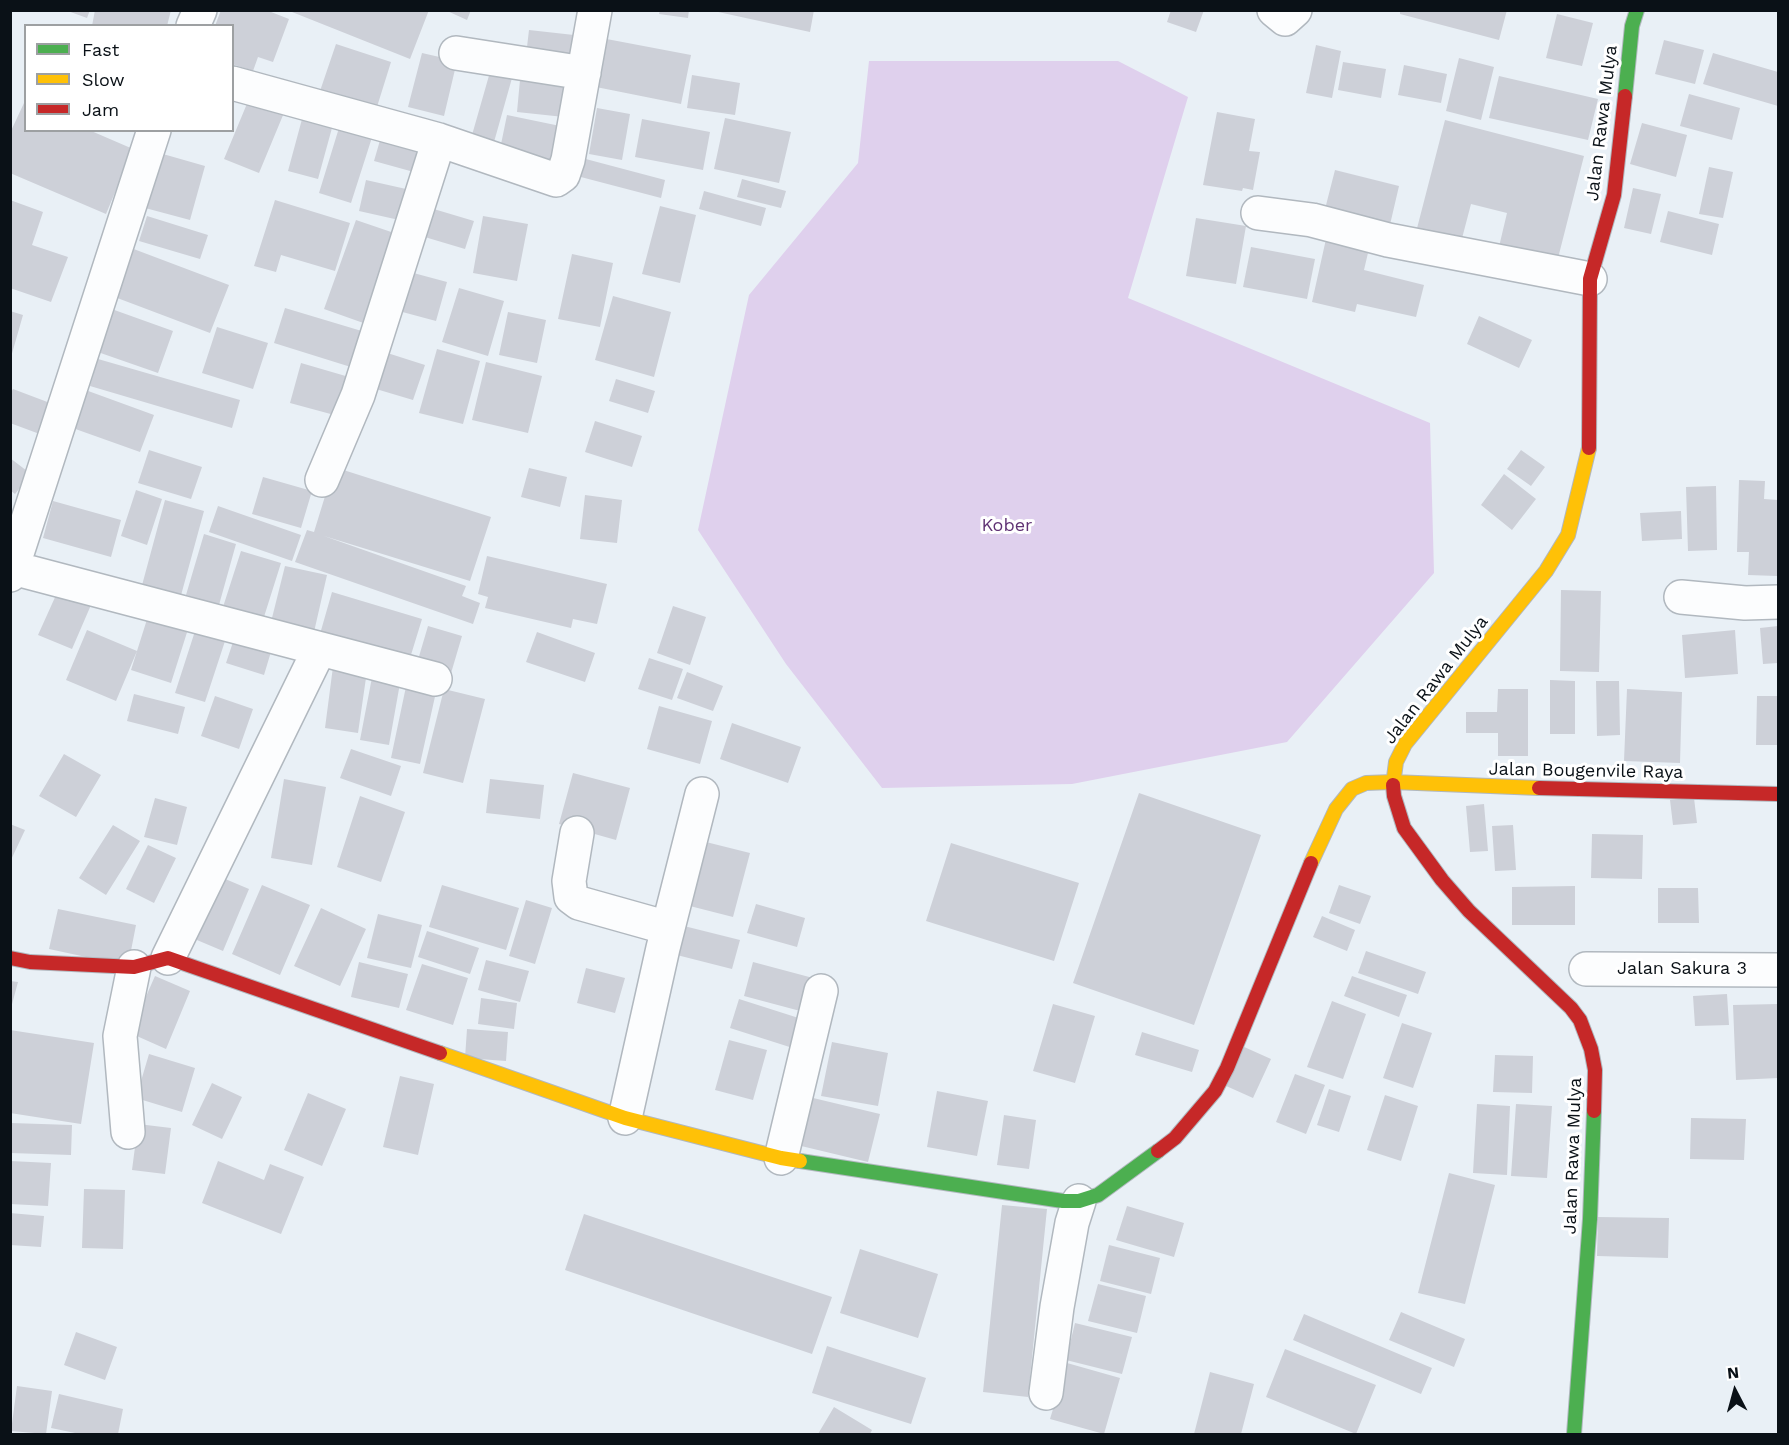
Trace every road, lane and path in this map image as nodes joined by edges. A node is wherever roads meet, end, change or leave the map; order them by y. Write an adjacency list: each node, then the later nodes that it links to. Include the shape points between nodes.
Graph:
1 (595, 10): 6 (street)
2 (1274, 10): 3 (street, via 1285,19)
3 (1295, 10)
4 (1637, 10): 11 (street, Jalan Rawa Mulya, via 1614,195)
5 (456, 53): 6 (street)
6 (584, 73): 9 (street, via 568,160 556,180)
7 (234, 84): 9 (street)
8 (153, 132): 13 (street)
9 (439, 140): 12 (street, via 358,395)
10 (1258, 213): 11 (street, via 1312,220 1388,240)
11 (1590, 279): 18 (street, Jalan Rawa Mulya, via 1589,446 1568,535 1546,571 1405,744 1396,762)
12 (322, 480)
13 (12, 571): 16 (street)
14 (1681, 597): 15 (street)
15 (1779, 602)
16 (319, 650): 17 (street); 24 (street)
17 (435, 679)
18 (1393, 782): 20 (street, Jalan Bougenvile Raya); 32 (street, Jalan Bougenvile Raya, via 1366,783 1352,789 1336,809 1215,1091 1175,1138 1098,1195); 34 (street, Jalan Rawa Mulya, via 1404,828 1442,880 1570,1008 1580,1020 1591,1049 1595,1070 1590,1219)
19 (702, 794): 22 (street)
20 (1779, 794)
21 (577, 833): 22 (street, via 569,881 572,897 579,903)
22 (668, 928): 29 (street)
23 (10, 958): 25 (street)
24 (168, 958): 25 (street); 29 (street)
25 (134, 967): 30 (street, via 120,1036)
26 (1586, 969): 27 (street, Jalan Sakura 3)
27 (1779, 970)
28 (821, 991): 31 (street)
29 (625, 1118): 31 (street)
30 (128, 1132)
31 (781, 1158): 32 (street)
32 (1079, 1201): 33 (street, via 1057,1307)
33 (1046, 1393)
34 (1574, 1434)

